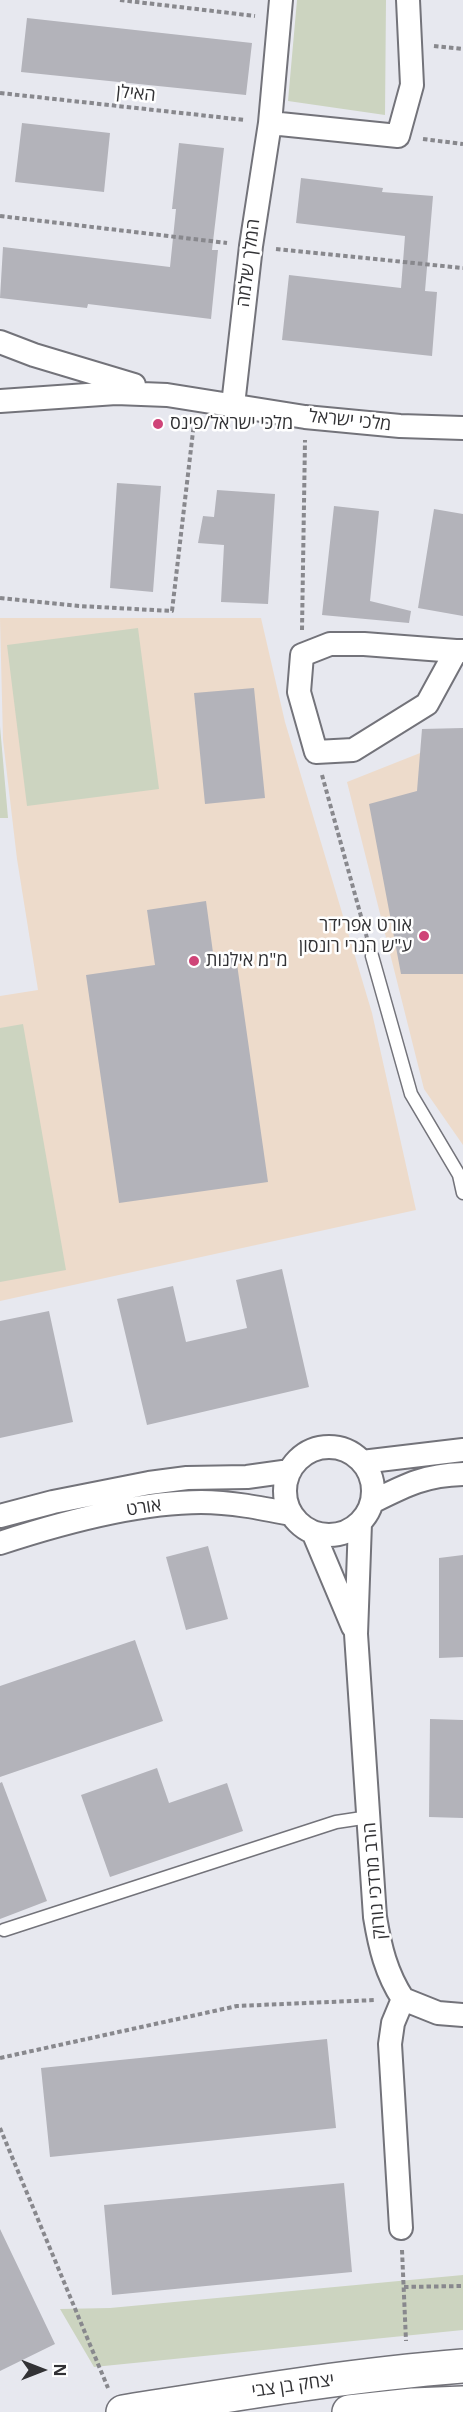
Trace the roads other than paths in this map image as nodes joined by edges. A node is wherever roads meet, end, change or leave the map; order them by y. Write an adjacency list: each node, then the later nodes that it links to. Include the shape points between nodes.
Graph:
1 (408, 0): 3 (street, via 412,85 398,136)
2 (280, 10): 3 (street, המלך שלמה)
3 (270, 123): 7 (street, המלך שלמה, via 250,246)
4 (0, 342): 5 (street, מלכי ישראל, via 83,371)
5 (167, 394): 6 (street, מלכי ישראל, via 97,393); 7 (street, מלכי ישראל)
6 (0, 401)
7 (233, 405): 8 (street, מלכי ישראל, via 305,417)
8 (463, 428)
9 (460, 651): 9 (street, via 427,704 353,750 316,752 299,692 302,655 330,644)
10 (372, 956): 11 (lane, via 411,1094 459,1175)
11 (463, 1193)
12 (463, 1450): 13 (street)
13 (362, 1462): 14 (street, via 351,1453 324,1447 310,1451); 16 (street, via 372,1479)
14 (290, 1471): 17 (street, via 286,1500); 18 (street, אורט, via 149,1483)
15 (463, 1474): 16 (street, via 421,1479)
16 (372, 1502): 19 (street)
17 (291, 1514): 20 (street); 21 (street, אורט, via 246,1505 200,1502 152,1506 66,1522)
18 (0, 1516)
19 (360, 1523): 20 (street, via 338,1535); 22 (street, הרב מרדכי נורוק)
20 (313, 1532): 22 (street, הרב מרדכי נורוק)
21 (0, 1543)
22 (356, 1634): 23 (street, הרב מרדכי נורוק)
23 (369, 1817): 24 (lane, via 336,1822); 25 (street, הרב מרדכי נורוק, via 379,1939 391,1981)
24 (4, 1930)
25 (403, 1999): 26 (street, via 438,2013); 27 (street, via 390,2044)
26 (463, 2015)
27 (401, 2228)
28 (463, 2366): 30 (street, יצחק בן צבי)
29 (463, 2403): 31 (street, יצחק בן צבי)
30 (118, 2404)
31 (348, 2412)

